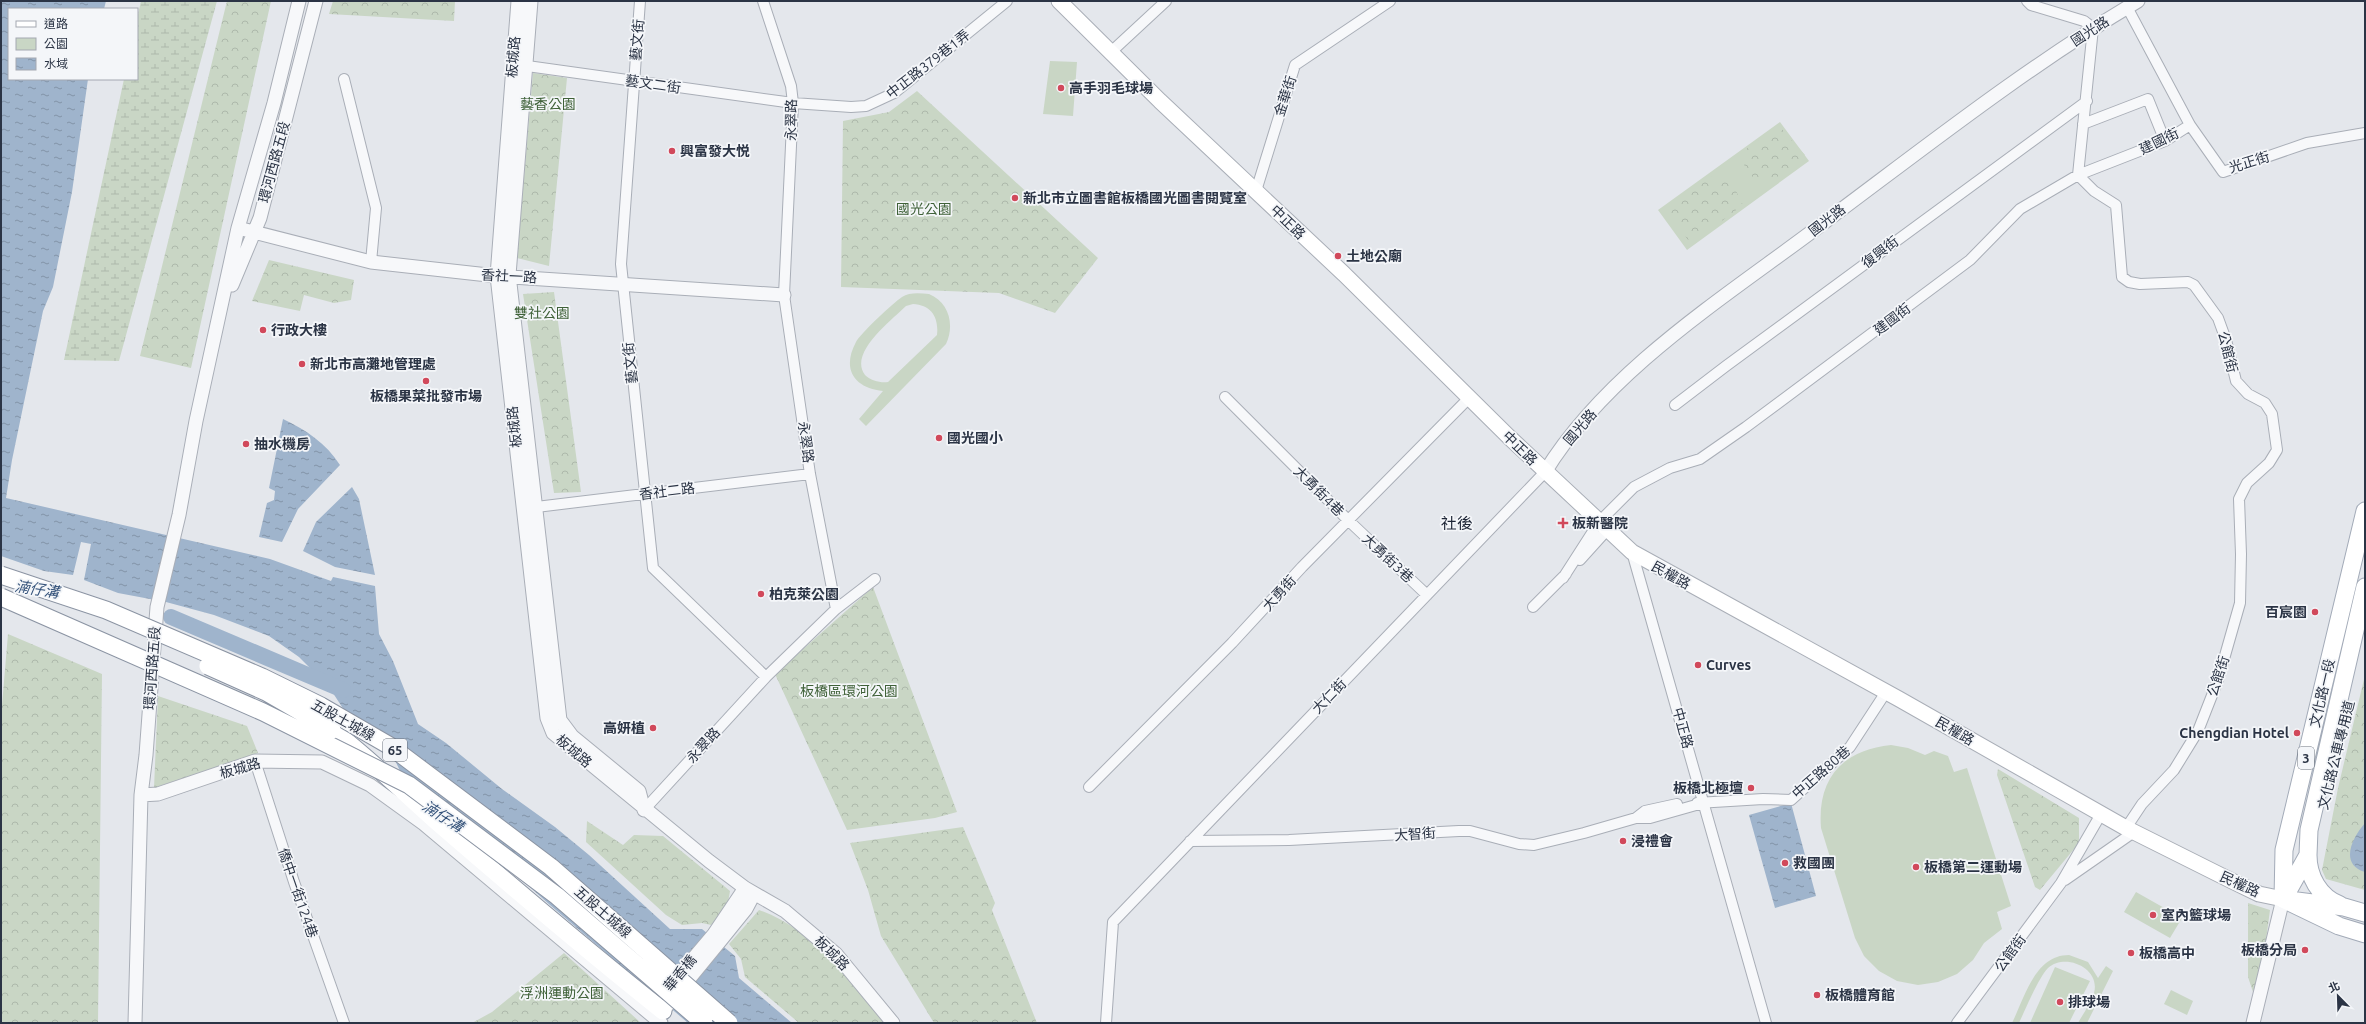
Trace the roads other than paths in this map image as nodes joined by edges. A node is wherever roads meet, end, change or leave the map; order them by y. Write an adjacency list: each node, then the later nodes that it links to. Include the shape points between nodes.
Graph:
1 (299, 1): 26 (street, 環河西路五段, via 274,103)
2 (316, 1): 27 (street, 環河西路五段, via 260,218)
3 (518, 1): 15 (street, 板城路)
4 (531, 1): 15 (street, 板城路)
5 (640, 1): 17 (street, 藝文街)
6 (763, 1): 19 (street, 永翠路, via 791,86)
7 (1007, 1): 19 (street, 中正路379巷1弄, via 894,93 880,101 866,106 851,107)
8 (1059, 1): 14 (main road, 中正路)
9 (1166, 1): 14 (street)
10 (1390, 1): 25 (street, 金華街, via 1295,65)
11 (2027, 1): 13 (street, via 2031,5 2084,21)
12 (2132, 4): 13 (street, 國光路); 21 (street, 光正街)
13 (2093, 28): 18 (street); 36 (street, 國光路, via 1950,127 1721,299 1626,374 1570,438)
14 (1111, 52): 25 (main road, 中正路)
15 (519, 65): 17 (street, 藝文二街); 29 (street, 板城路)
16 (344, 79): 28 (street, via 376,208)
17 (633, 82): 19 (street, 藝文二街); 30 (street, 藝文街, via 620,264)
18 (2087, 101): 20 (street); 35 (street, 復興街)
19 (793, 103): 31 (street, 永翠路)
20 (2083, 124): 23 (street, via 2148,99); 24 (street)
21 (2190, 124): 22 (street, 光正街, via 2223,172 2307,143); 23 (street, 建國街)
22 (2365, 133)
23 (2166, 141): 24 (street, 建國街)
24 (2078, 175): 42 (street, 建國街, via 2020,208 1970,260 1746,427 1700,459 1670,468 1634,487); 65 (street, 公館街, via 2094,191 2116,205 2122,277 2134,283 2188,282 2194,285 2218,318 2236,381 2248,394 2265,403 2272,414 2277,450 2269,463 2247,483 2239,500 2240,602 2218,680 2198,731 2183,757 2142,804)
25 (1256, 191): 34 (main road, 中正路)
26 (238, 228): 27 (street, 香社一路); 32 (street, 環河西路五段)
27 (253, 233): 28 (street, 香社一路); 32 (street, 環河西路五段)
28 (371, 262): 29 (street, 香社一路)
29 (503, 276): 30 (street, 香社一路); 39 (street, 板城路)
30 (621, 283): 31 (street, 香社一路); 38 (street, 藝文街)
31 (784, 295): 37 (street, 永翠路)
32 (219, 319): 60 (street, 環河西路五段, via 157,607)
33 (1225, 397): 41 (street, 大勇街4巷)
34 (1469, 398): 36 (main road, 中正路); 41 (street, 大勇街)
35 (1675, 405)
36 (1546, 472): 42 (main road, 中正路); 48 (street, 大仁街)
37 (810, 474): 38 (street, 香社二路); 52 (street, 永翠路)
38 (644, 494): 39 (street, 香社二路); 55 (street, 藝文街, via 653,568)
39 (529, 508): 62 (street, 板城路, via 547,718 553,733)
40 (2365, 511): 53 (main road, 文化路一段 / 3)
41 (1349, 521): 48 (street, 大勇街3巷); 59 (street, 大勇街)
42 (1604, 525): 43 (main road, 中正路); 51 (street, 建國街, via 1563,578)
43 (1632, 552): 56 (main road, 民權路); 61 (street, 中正路)
44 (1, 575): 47 (main road, 五股土城線 / 65, bridge)
45 (875, 579): 52 (street)
46 (2365, 587): 54 (main road, 文化路一段 / 3)
47 (36, 588): 57 (main road, bridge, via 266,692); 78 (main road, 五股土城線 / 65, bridge, via 106,610 262,677 321,706 390,746 551,867)
48 (1427, 595): 66 (street, 大仁街)
49 (1, 597): 50 (main road, 五股土城線 / 65, bridge)
50 (26, 607): 57 (main road, bridge, via 116,635); 77 (main road, 五股土城線 / 65, bridge, via 263,712 409,785 557,896)
51 (1532, 607)
52 (836, 609): 55 (street, 永翠路)
53 (2340, 615): 54 (street); 70 (main road, 文化路一段 / 3, via 2284,850)
54 (2362, 623): 67 (main road, 文化路一段 / 3, via 2309,830)
55 (766, 677): 62 (street, 永翠路)
56 (1886, 692): 61 (street, 中正路80巷, via 1850,747 1791,800); 63 (main road, 民權路)
57 (326, 732): 64 (main road); 74 (main road, via 360,751 455,838)
58 (255, 761): 60 (street, 板城路, via 158,794); 64 (street, 板城路, via 322,762 370,785); 76 (street, 僑中一街124巷)
59 (1088, 787)
60 (141, 795): 75 (street, 環河西路五段)
61 (1703, 803): 66 (street, 大智街, via 1534,845 1519,844 1470,831 1289,840); 81 (street, 中正路)
62 (644, 810): 69 (street, 板城路)
63 (2101, 814): 65 (main road, 民權路); 68 (street)
64 (424, 824): 74 (street, 板城路)
65 (2130, 830): 68 (street); 70 (main road, 民權路, via 2259,894)
66 (1190, 840): 80 (street, 大仁街, via 1113,922)
67 (2308, 852): 70 (main road, 文化路一段 / 3); 71 (main road, via 2310,874 2317,888 2329,900)
68 (2061, 883): 82 (street, 公館街)
69 (750, 891): 74 (street, 華香橋, bridge); 79 (street, 板城路, via 785,911 836,954)
70 (2283, 900): 71 (main road, 民權路); 73 (main road, 民權路, via 2339,926); 83 (street, 文化路一段)
71 (2344, 907): 72 (main road, 民權路)
72 (2365, 913)
73 (2365, 934)
74 (657, 1012)
75 (135, 1023)
76 (344, 1023)
77 (704, 1023)
78 (729, 1023)
79 (893, 1023)
80 (1106, 1023)
81 (1766, 1023)
82 (1957, 1023)
83 (2253, 1023)

